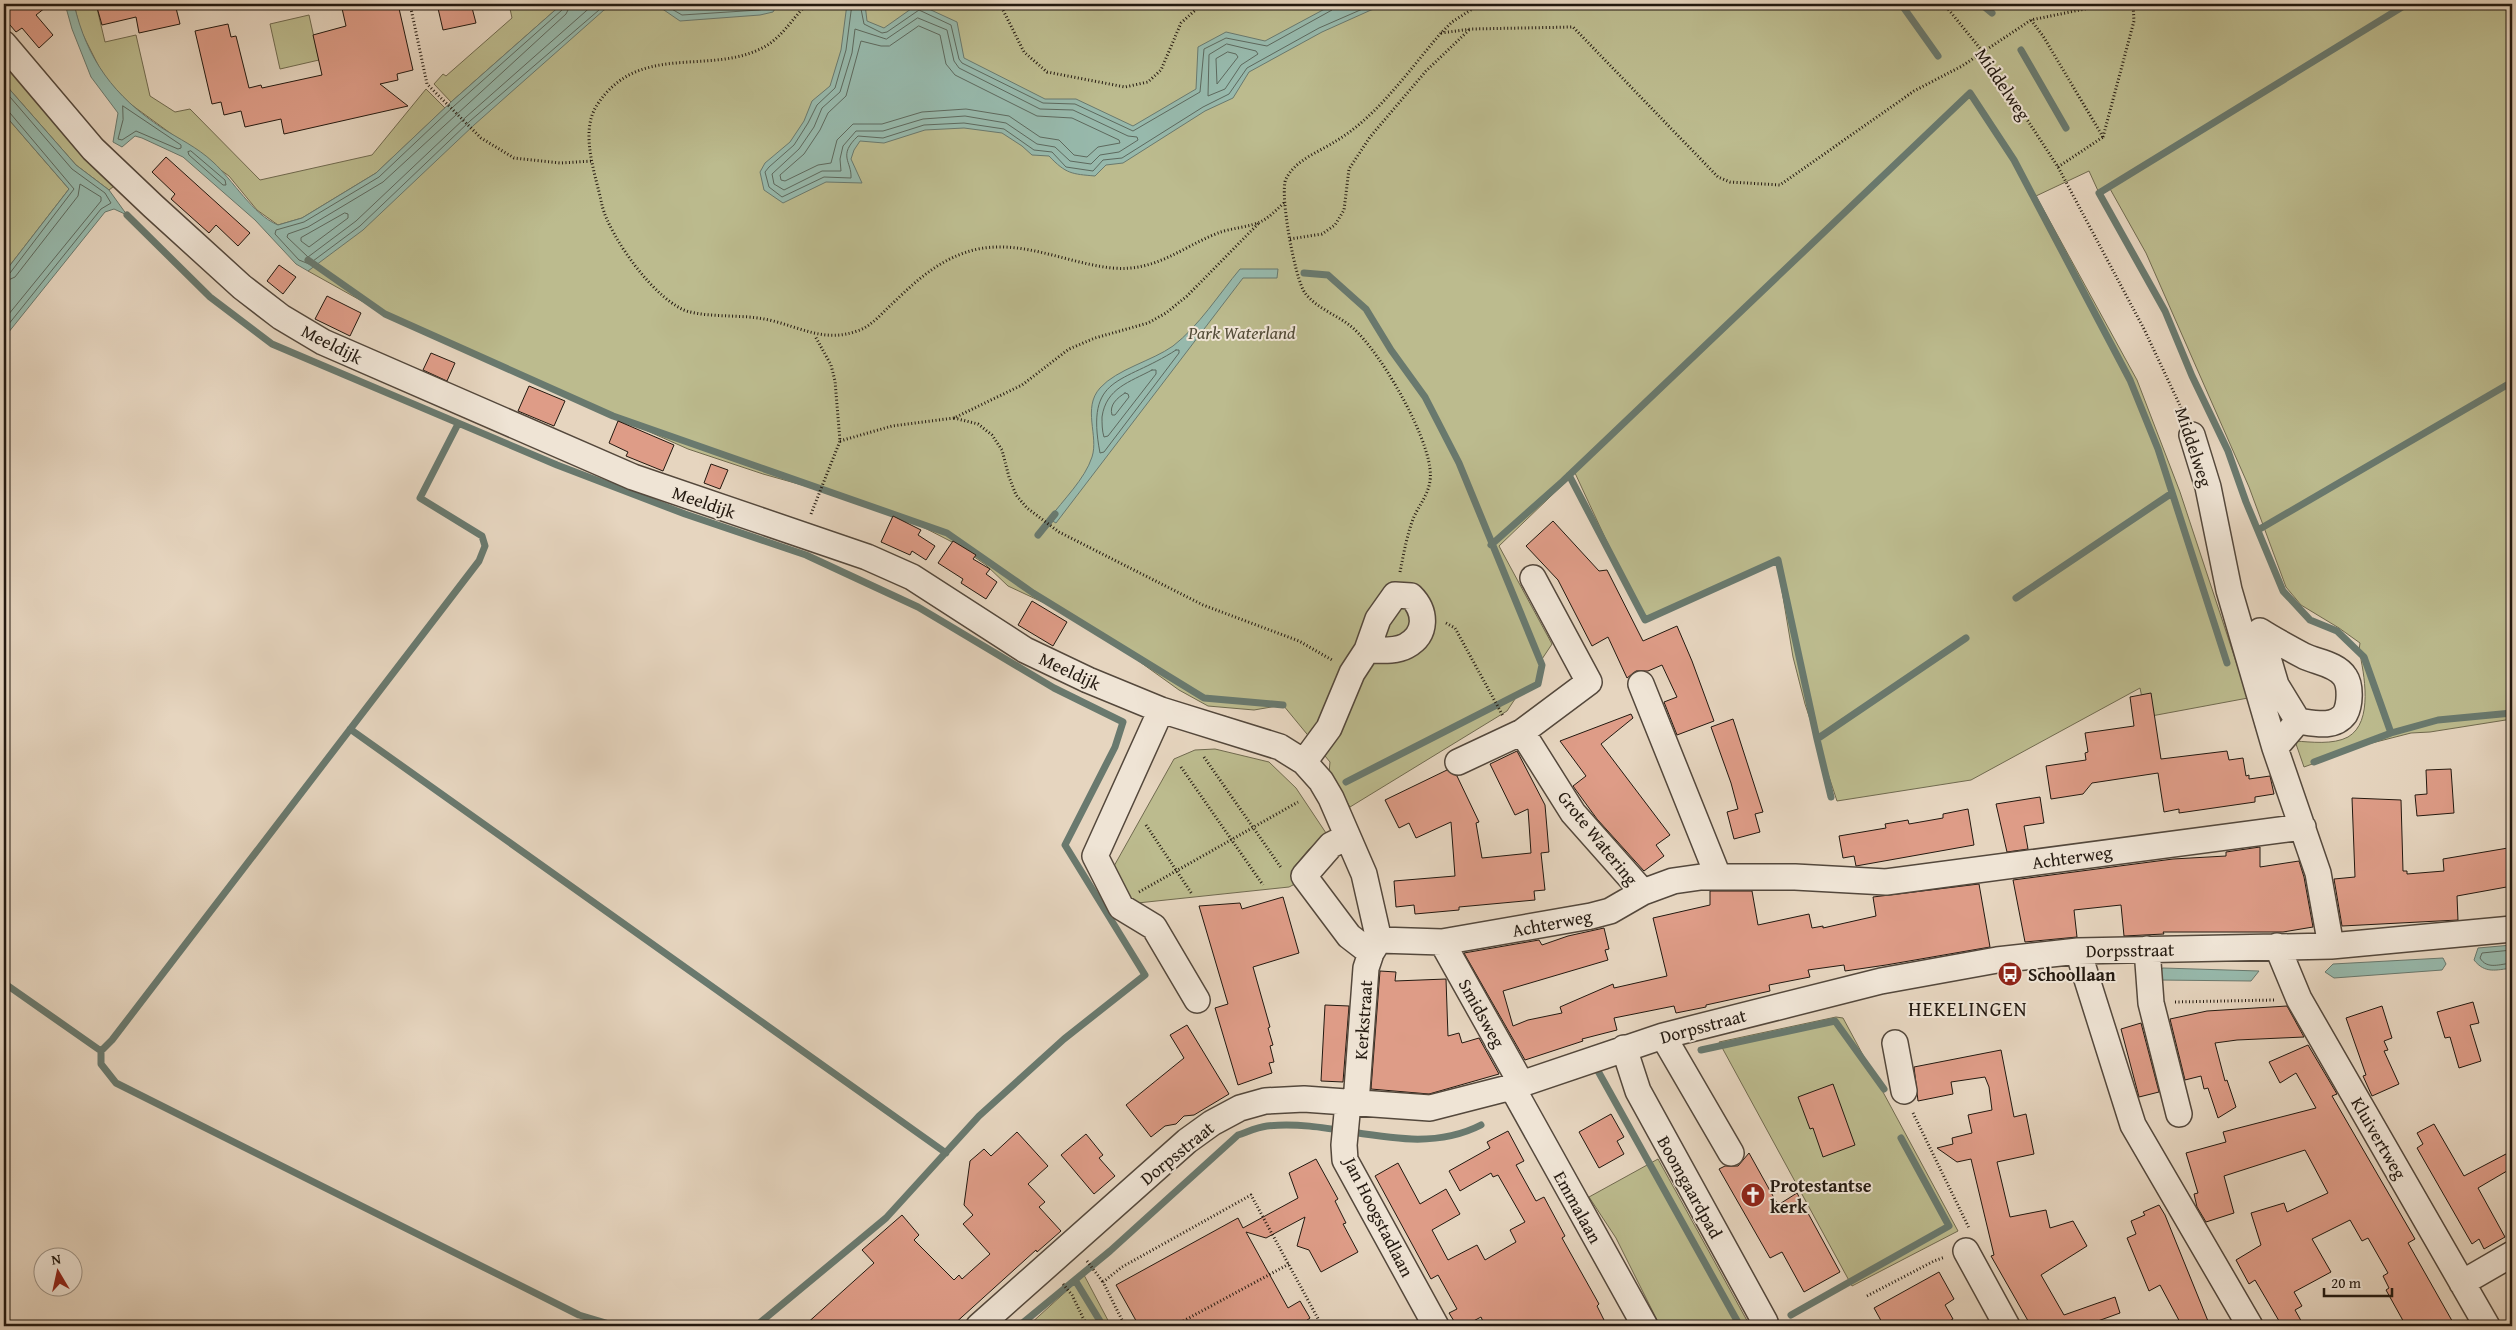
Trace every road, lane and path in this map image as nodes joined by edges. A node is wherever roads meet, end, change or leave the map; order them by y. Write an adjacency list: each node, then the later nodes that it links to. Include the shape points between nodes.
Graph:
1 (410, 4): 15 (path, via 427,84 481,138 514,158 560,163)
2 (808, 4): 15 (path, via 776,39 761,49 734,58 678,61 648,67 613,87 592,115 590,141)
3 (1000, 4): 4 (path, via 1024,52 1047,72 1125,87 1148,82 1161,70 1181,23)
4 (1202, 4)
5 (1480, 4): 11 (path)
6 (1944, 4): 13 (path, Middelweg)
7 (2109, 4): 9 (path)
8 (2133, 4): 14 (path, via 2134,21)
9 (2031, 20): 13 (path); 14 (path)
10 (1471, 28): 11 (path); 13 (path, via 1573,27 1718,178 1780,186 1914,91); 19 (path, via 1426,71 1370,137 1349,169 1344,210 1335,225 1322,234)
11 (1441, 33): 17 (path, via 1366,118 1291,170 1284,181)
12 (4, 44): 31 (street, Meeldijk, via 93,149 153,206 242,286 323,342 633,477 867,557 912,577 1025,650)
13 (1983, 52): 16 (path, Middelweg)
14 (2103, 138): 16 (path)
15 (593, 162): 20 (path, via 604,215 636,266 670,302 688,311 765,319)
16 (2058, 167): 22 (path, Middelweg, via 2166,373)
17 (1284, 203): 18 (path); 19 (path)
18 (1260, 222): 20 (path, via 1217,234 1163,262 1146,266 1115,268 1005,246 976,250 949,258 924,273 876,320 859,331 835,336); 21 (path, via 1166,313 1148,323 1069,348 1022,385)
19 (1290, 240): 26 (path, via 1297,278 1305,292 1367,341 1378,355 1422,438 1430,469 1429,482 1425,500 1411,522)
20 (814, 335): 23 (path, via 831,365 835,381)
21 (954, 418): 23 (path, via 892,426); 29 (path, via 978,424 992,435 1002,450 1016,495 1041,520 1059,532 1203,604 1299,641)
22 (2192, 435): 34 (street, Middelweg, via 2208,487 2229,590)
23 (840, 440): 24 (path)
24 (817, 500)
25 (1533, 578): 33 (street, via 1588,682)
26 (1394, 595): 27 (street, via 1410,596 1421,606); 28 (street, via 1378,619)
27 (1423, 624): 28 (street, via 1417,637 1406,646); 33 (path, via 1449,623 1455,628)
28 (1367, 650): 29 (street)
29 (1352, 673): 36 (street, via 1329,728)
30 (1641, 684): 47 (street)
31 (1160, 710): 36 (street, Meeldijk, via 1272,744); 60 (street, via 1095,856 1121,907 1154,927)
32 (2298, 721): 34 (street)
33 (1512, 725): 37 (street); 50 (street, Grote Watering, via 1573,813)
34 (2275, 748): 41 (street, Middelweg)
35 (1204, 757): 42 (path)
36 (1304, 762): 43 (street, Meeldijk, via 1321,781)
37 (1458, 762)
38 (1181, 767): 44 (path)
39 (1298, 802): 42 (path)
40 (1146, 825): 45 (path)
41 (2303, 827): 47 (street, Achterweg, via 1886,882); 56 (street, via 2318,873)
42 (1253, 828): 44 (path); 46 (path, via 1291,882)
43 (1347, 837): 46 (street, via 1330,845); 54 (street, Meeldijk, via 1364,874)
44 (1232, 840): 45 (path); 48 (path)
45 (1177, 871): 49 (path); 51 (path)
46 (1304, 876): 54 (street, via 1349,936)
47 (1718, 876): 50 (street, Achterweg, via 1673,881)
48 (1263, 885)
49 (1138, 892)
50 (1642, 892): 53 (street, Achterweg, via 1610,910 1591,916)
51 (1192, 894)
52 (2512, 929): 56 (street, Dorpsstraat)
53 (1442, 942): 54 (street, Achterweg); 65 (street, Smidsweg)
54 (1375, 946): 68 (street, Kerkstraat, via 1366,968)
55 (2277, 946): 56 (street, Dorpsstraat); 57 (street, Dorpsstraat); 59 (street, Kluivertweg)
56 (2331, 946)
57 (2147, 950): 58 (street, Dorpsstraat); 61 (street)
58 (2078, 951): 62 (street, Dorpsstraat, via 1997,960 1881,981); 87 (street, via 2133,1124)
59 (2299, 999): 61 (path); 76 (street, Kluivertweg)
60 (1196, 1000)
61 (2151, 1003): 67 (street)
62 (1663, 1036): 64 (street, Dorpsstraat); 69 (street)
63 (1895, 1043): 66 (street)
64 (1624, 1048): 65 (street, Dorpsstraat); 78 (street, Boomgaardpad, via 1638,1091)
65 (1516, 1085): 68 (street, Dorpsstraat, via 1430,1108); 85 (street, Emmalaan)
66 (1904, 1090): 70 (path, via 1923,1137 1972,1235)
67 (2178, 1114)
68 (1348, 1119): 79 (street, Dorpsstraat, via 1304,1099 1264,1101 1240,1108 1212,1123); 84 (street, Jan Hoogstadlaan, via 1345,1160)
69 (1731, 1153)
70 (1966, 1251): 77 (path, via 1934,1261); 86 (street)
71 (2512, 1254): 76 (street)
72 (1084, 1257): 75 (path)
73 (1289, 1264): 75 (path, via 1251,1195 1122,1267); 82 (path); 83 (path)
74 (1061, 1281): 80 (path, via 1072,1295)
75 (1103, 1282): 81 (path)
76 (2462, 1283): 88 (street, Kluivertweg)
77 (1867, 1296)
78 (1765, 1322)
79 (979, 1326)
80 (1087, 1326)
81 (1125, 1326)
82 (1174, 1326)
83 (1322, 1326)
84 (1436, 1326)
85 (1645, 1326)
86 (2007, 1326)
87 (2250, 1326)
88 (2487, 1326)

